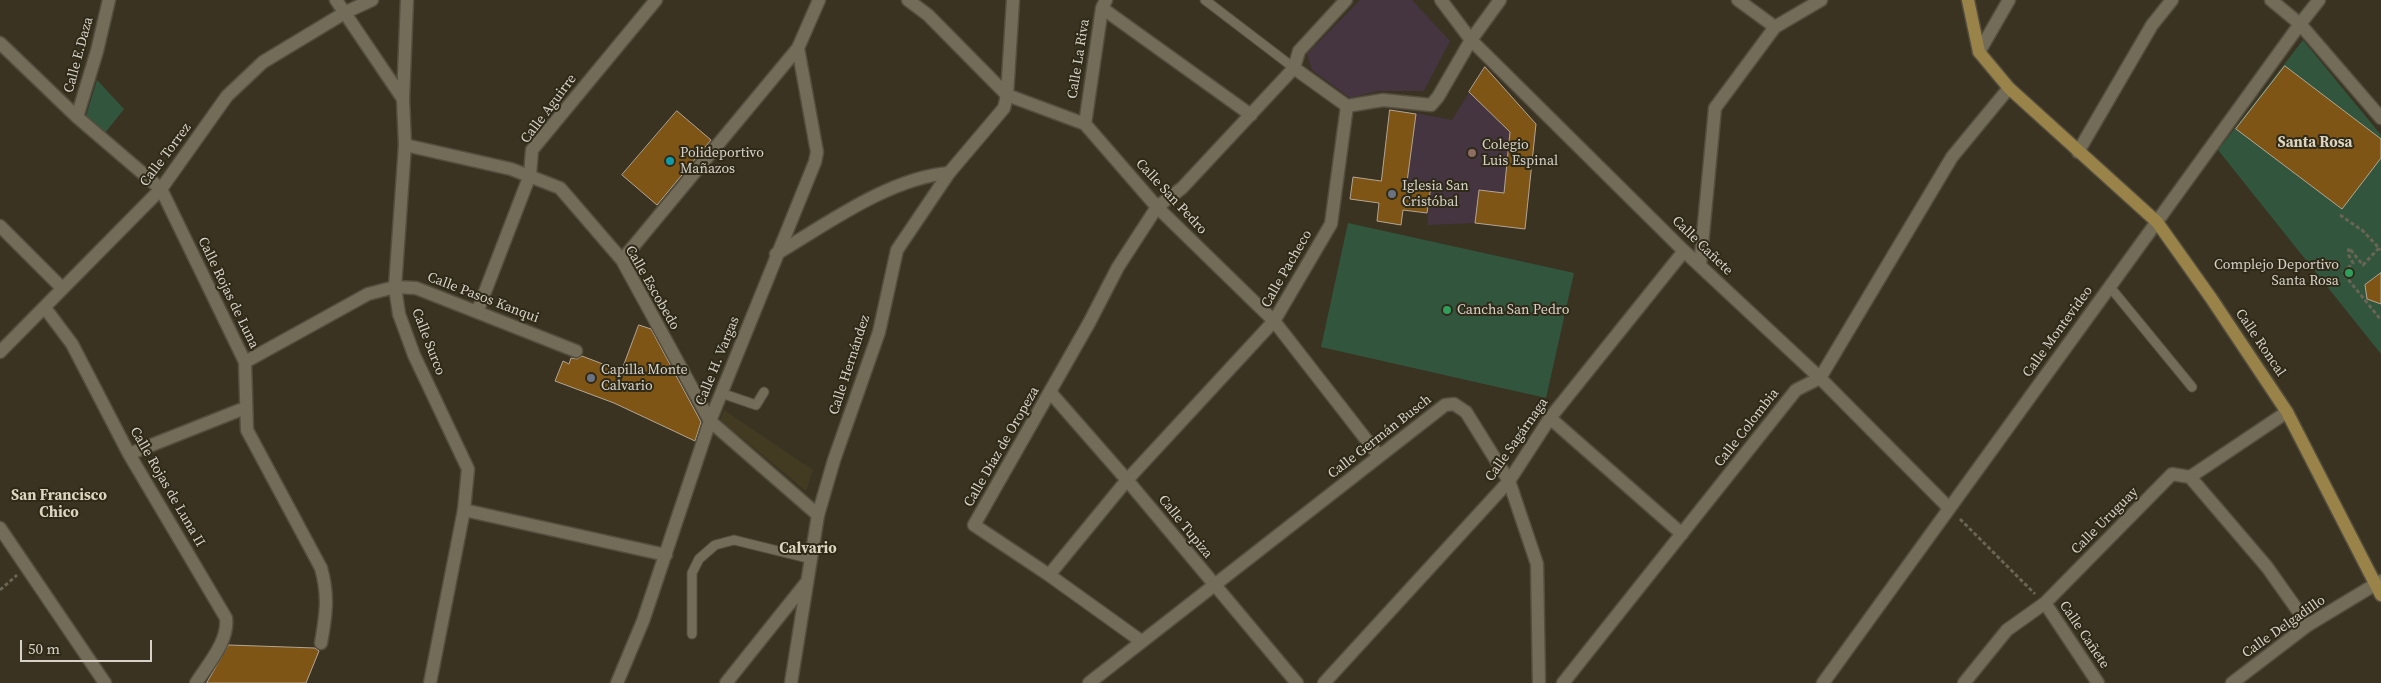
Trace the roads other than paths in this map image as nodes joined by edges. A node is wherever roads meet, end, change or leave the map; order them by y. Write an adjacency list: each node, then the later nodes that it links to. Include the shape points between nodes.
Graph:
1 (336, 0): 21 (street)
2 (372, 0): 21 (street, Calle Torrez)
3 (408, 0): 31 (street, Calle Surco)
4 (819, 0): 26 (street)
5 (908, 0): 30 (street, Calle San Pedro, via 928,15)
6 (1013, 0): 30 (street, Calle Hernández)
7 (1205, 0): 28 (lane)
8 (1346, 0): 28 (street, Calle Díaz de Oropeza, via 1299,51)
9 (1440, 0): 24 (street, Calle Cañete)
10 (1500, 0): 24 (street)
11 (1738, 0): 23 (street)
12 (1821, 0): 23 (street)
13 (1968, 0): 27 (main road, Calle Roncal)
14 (2009, 0): 27 (street)
15 (2172, 0): 38 (street, via 2152,25)
16 (2270, 0): 22 (street)
17 (2319, 0): 22 (street, Calle Montevideo)
18 (653, 1): 40 (street, Calle Aguirre, via 532,150)
19 (107, 2): 34 (street, Calle E.Daza, via 97,51)
20 (1104, 4): 33 (street); 36 (street, Calle La Riva)
21 (346, 12): 31 (street); 41 (street, Calle Torrez, via 263,62 227,96)
22 (2300, 24): 35 (street); 43 (street, Calle Montevideo)
23 (1775, 27): 48 (street, via 1715,108)
24 (1471, 40): 32 (street, via 1431,105 1383,100); 45 (street, Calle Cañete)
25 (0, 43): 34 (street, Calle Rojas de Luna)
26 (798, 48): 46 (street, Calle H. Vargas, via 817,152); 47 (street)
27 (1979, 52): 29 (main road, Calle Roncal)
28 (1294, 68): 32 (street); 33 (street, Calle Díaz de Oropeza)
29 (2008, 88): 38 (main road, Calle Roncal); 58 (street, via 1952,157)
30 (1007, 95): 36 (street, Calle San Pedro); 39 (street, Calle Hernández, via 1004,108)
31 (403, 98): 37 (street, Calle Surco)
32 (1347, 106): 54 (street, Calle Pacheco, via 1331,224)
33 (1251, 115): 42 (street, Calle Díaz de Oropeza, via 1182,188)
34 (77, 117): 41 (street, Calle Rojas de Luna)
35 (2381, 118)
36 (1085, 124): 42 (street, Calle San Pedro)
37 (406, 145): 40 (street, Calle Escobedo); 49 (street, Calle Surco)
38 (2078, 152): 43 (main road, Calle Roncal)
39 (949, 174): 46 (street, via 930,175 879,194); 74 (street, Calle Hernández, via 897,250 879,332)
40 (530, 175): 47 (street, Calle Escobedo, via 560,188); 53 (street, Calle Aguirre)
41 (161, 189): 51 (street, Calle Torrez); 57 (street, Calle Rojas de Luna)
42 (1157, 207): 54 (street, Calle San Pedro); 61 (street, Calle Díaz de Oropeza, via 1118,267)
43 (2157, 222): 50 (street, Calle Montevideo); 64 (main road, Calle Roncal)
44 (0, 226): 51 (street)
45 (1684, 251): 48 (street, Calle Cañete); 65 (street, Calle Sagárnaga)
46 (776, 254): 62 (street, Calle H. Vargas)
47 (622, 260): 66 (street, Calle Escobedo)
48 (1700, 266): 58 (street, Calle Cañete)
49 (395, 287): 53 (street, Calle Pasos Kanqui, via 416,288); 57 (street, Calle Pasos Kanqui, via 368,294); 73 (street, Calle Surco, via 399,314 414,355 468,468)
50 (2110, 287): 59 (lane); 72 (street, Calle Montevideo)
51 (62, 288): 52 (street, Calle Torrez)
52 (45, 308): 56 (street, Calle Torrez); 67 (street, Calle Rojas de Luna II, via 72,344)
53 (478, 310): 55 (street, Calle Pasos Kanqui)
54 (1274, 321): 68 (street, Calle San Pedro); 70 (street, Calle Pacheco)
55 (576, 351)
56 (0, 352)
57 (245, 362): 63 (street, Calle Rojas de Luna)
58 (1820, 378): 72 (street, Calle Cañete); 76 (street, Calle Colombia, via 1796,390)
59 (2192, 387)
60 (764, 392): 62 (lane, via 756,405)
61 (1050, 392): 70 (street, Calle Tupiza); 79 (street, Calle Díaz de Oropeza, via 974,525)
62 (721, 393): 66 (street, Calle H. Vargas)
63 (245, 408): 67 (street); 87 (street, Calle Rojas de Luna, via 246,430 321,568 327,588)
64 (2287, 412): 69 (street, Calle Uruguay); 82 (main road, Calle Roncal)
65 (1550, 418): 71 (street, Calle Sagárnaga); 76 (street)
66 (710, 422): 74 (street); 77 (street, Calle H. Vargas)
67 (129, 454): 89 (street, Calle Rojas de Luna II, via 226,618 228,629)
68 (1379, 456): 71 (street, Calle Germán Busch, via 1444,405 1454,404 1466,412); 81 (street, Calle Germán Busch)
69 (2190, 477): 83 (street, Calle Uruguay, via 2172,474); 84 (street, via 2267,567)
70 (1127, 480): 79 (street, Calle Pacheco); 81 (street, Calle Tupiza)
71 (1509, 481): 96 (street, Calle Sagárnaga); 97 (street, Calle Germán Busch, via 1537,564)
72 (1949, 508): 99 (street, Calle Montevideo)
73 (464, 510): 77 (street); 90 (street, Calle Surco)
74 (818, 514): 78 (street, Calle Hernández)
75 (0, 528): 88 (street)
76 (1682, 534): 98 (street, Calle Colombia)
77 (666, 555): 91 (street, Calle H. Vargas)
78 (811, 559): 80 (street, Calle Hernández); 85 (lane, via 734,540 715,545 699,559 692,573)
79 (1049, 575): 86 (street, Calle Díaz de Oropeza)
80 (808, 581): 92 (street); 93 (street, Calle Hernández)
81 (1215, 586): 86 (street, Calle Germán Busch); 95 (street, Calle Tupiza)
82 (2379, 587): 84 (street, Calle Delgadillo)
83 (2044, 603): 100 (street, Calle Uruguay, via 2007,630); 101 (street, Calle Cañete)
84 (2308, 625): 102 (street, Calle Delgadillo)
85 (692, 634)
86 (1141, 641): 94 (street, Calle Germán Busch)
87 (321, 644)
88 (105, 683)
89 (196, 683)
90 (430, 683)
91 (617, 683)
92 (726, 683)
93 (791, 683)
94 (1089, 683)
95 (1297, 683)
96 (1324, 683)
97 (1539, 683)
98 (1564, 683)
99 (1823, 683)
100 (1964, 683)
101 (2098, 683)
102 (2232, 683)

